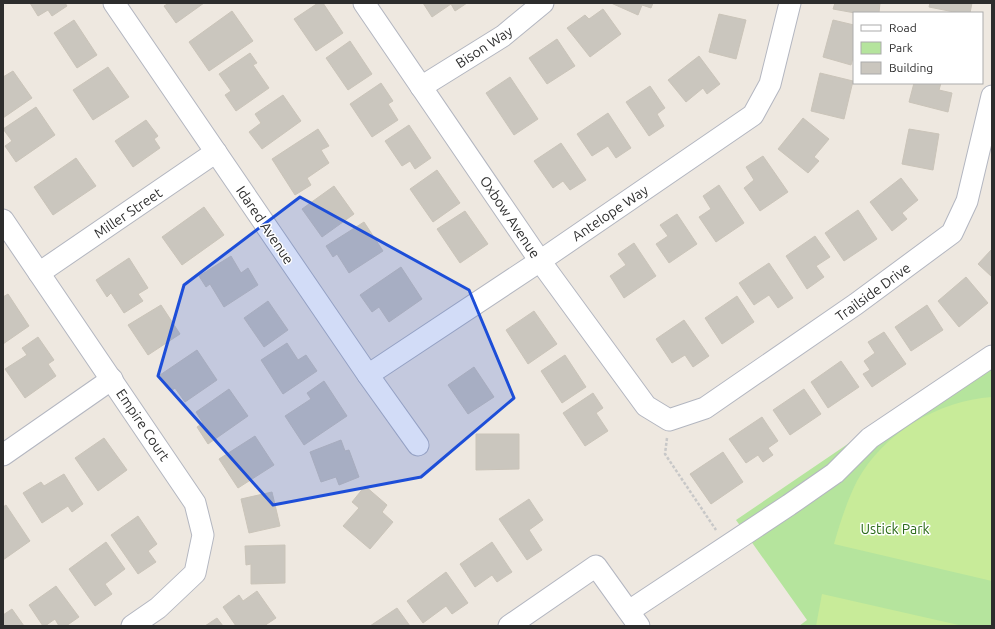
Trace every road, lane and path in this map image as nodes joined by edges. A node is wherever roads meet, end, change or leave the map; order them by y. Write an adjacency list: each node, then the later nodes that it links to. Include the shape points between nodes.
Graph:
1 (114, 3): 7 (street, Idared Avenue)
2 (364, 3): 5 (street, Oxbow Avenue)
3 (543, 3): 5 (street, Bison Way, via 503,36)
4 (790, 3): 9 (street, Antelope Way, via 770,84 753,115)
5 (421, 87): 9 (street, Oxbow Avenue)
6 (992, 96): 14 (street, Trailside Drive, via 967,201 952,234 856,304 704,408)
7 (216, 152): 10 (street, Miller Street); 12 (street, Idared Avenue)
8 (3, 220): 10 (street, Empire Court)
9 (540, 261): 12 (street, Antelope Way); 14 (street, Oxbow Avenue, via 646,406)
10 (39, 273): 13 (street, Empire Court)
11 (992, 356): 17 (street, via 870,438 835,473)
12 (368, 375): 15 (street, Idared Avenue)
13 (112, 380): 16 (street); 19 (street, Empire Court, via 195,503 203,535 195,573 158,608)
14 (669, 420): 17 (path, via 665,454)
15 (418, 445)
16 (3, 455)
17 (728, 546): 18 (street)
18 (634, 618): 20 (street, via 596,566)
19 (132, 626)
20 (509, 626)

